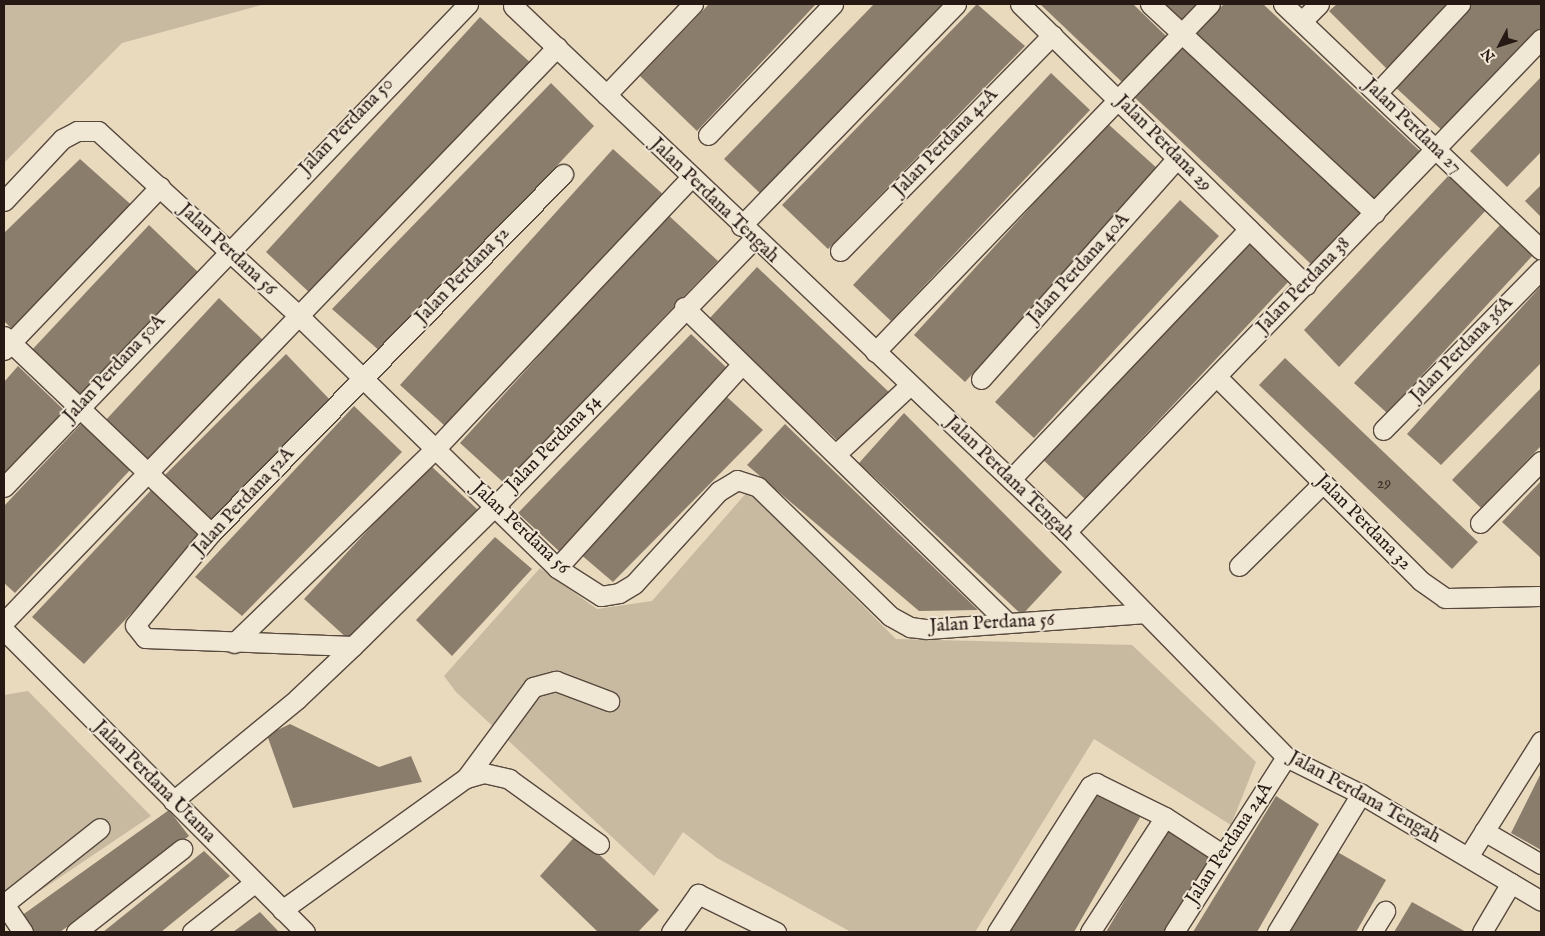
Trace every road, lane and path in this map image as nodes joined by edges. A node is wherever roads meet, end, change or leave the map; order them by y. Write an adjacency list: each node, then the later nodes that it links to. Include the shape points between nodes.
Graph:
1 (468, 4): 31 (street, Jalan Perdana 50)
2 (693, 4): 18 (street)
3 (833, 4): 20 (street)
4 (956, 4): 29 (street, Jalan Perdana 54)
5 (1020, 4): 14 (street, Jalan Perdana 29)
6 (1150, 4): 13 (street)
7 (1210, 4): 13 (street)
8 (1283, 4): 12 (street, Jalan Perdana 27)
9 (1319, 4): 12 (street)
10 (1460, 4): 17 (street)
11 (513, 6): 16 (street, Jalan Perdana Tengah)
12 (1302, 22): 17 (street, Jalan Perdana 27)
13 (1182, 33): 19 (street); 27 (street)
14 (1052, 35): 19 (street, Jalan Perdana 29); 32 (street, Jalan Perdana 42A)
15 (1541, 39): 21 (street, Jalan Perdana 38)
16 (557, 48): 18 (street, Jalan Perdana Tengah); 36 (street)
17 (1377, 93): 21 (street, Jalan Perdana 27)
18 (606, 95): 24 (street, Jalan Perdana Tengah)
19 (1118, 100): 22 (street, Jalan Perdana 29); 38 (street)
20 (708, 135)
21 (1436, 150): 27 (street, Jalan Perdana 38); 30 (street, Jalan Perdana 27)
22 (1177, 158): 28 (street, Jalan Perdana 29); 42 (street, Jalan Perdana 40A)
23 (563, 174): 41 (street, Jalan Perdana 52)
24 (690, 178): 29 (street, Jalan Perdana Tengah); 46 (street)
25 (160, 187): 26 (street, Jalan Perdana 56, via 98,131 77,131 62,139); 31 (street, Jalan Perdana 56); 37 (street)
26 (4, 201)
27 (1375, 213): 34 (street, Jalan Perdana 38)
28 (1248, 229): 34 (street, Jalan Perdana 29); 50 (street)
29 (747, 233): 35 (street, Jalan Perdana 54); 38 (street, Jalan Perdana Tengah)
30 (1541, 250)
31 (226, 251): 36 (street, Jalan Perdana 56); 44 (street, Jalan Perdana 50A)
32 (840, 251)
33 (1541, 269): 45 (street, Jalan Perdana 36A)
34 (1306, 285): 40 (street, Jalan Perdana 38)
35 (684, 307): 39 (street); 53 (street, Jalan Perdana 54)
36 (299, 316): 41 (street, Jalan Perdana 56); 49 (street)
37 (6, 343): 44 (street)
38 (875, 352): 43 (street, Jalan Perdana Tengah)
39 (740, 366): 47 (street); 58 (street)
40 (1217, 377): 51 (street, Jalan Perdana 32); 55 (street, Jalan Perdana 38)
41 (363, 378): 46 (street, Jalan Perdana 56); 56 (street, Jalan Perdana 52A)
42 (981, 379)
43 (910, 385): 47 (street); 50 (street, Jalan Perdana Tengah)
44 (79, 407): 49 (street); 52 (street, Jalan Perdana 50A)
45 (1383, 430)
46 (436, 448): 53 (street, Jalan Perdana 56); 64 (street)
47 (836, 454): 62 (street)
48 (1541, 462): 54 (street)
49 (148, 473): 56 (street); 61 (street)
50 (1011, 479): 55 (street, Jalan Perdana Tengah)
51 (1323, 483): 57 (street); 59 (street, Jalan Perdana 32, via 1421,581 1445,598)
52 (4, 487)
53 (494, 507): 58 (street, Jalan Perdana 56); 65 (street, Jalan Perdana 54)
54 (1480, 523)
55 (1066, 532): 60 (street, Jalan Perdana Tengah)
56 (211, 533): 64 (street, Jalan Perdana 52A, via 135,625 145,638)
57 (1239, 566)
58 (557, 568): 62 (street, Jalan Perdana 56, via 600,596 619,593 652,566 719,491 737,480 758,488 890,616 910,627)
59 (1541, 596)
60 (1143, 614): 62 (street, Jalan Perdana 56); 70 (street, Jalan Perdana Tengah)
61 (4, 622)
62 (1007, 622)
63 (4, 630): 66 (street, Jalan Perdana Utama)
64 (234, 643): 65 (street)
65 (352, 646): 73 (street, Jalan Perdana 54, via 297,699)
66 (25, 652): 67 (street); 73 (street, Jalan Perdana Utama)
67 (4, 654)
68 (609, 701): 71 (street, via 556,681 533,686)
69 (1538, 753): 76 (street)
70 (1286, 757): 72 (street, Jalan Perdana Tengah); 79 (street, Jalan Perdana 24A)
71 (466, 778): 77 (street, via 484,773 509,779); 86 (street)
72 (1361, 794): 80 (street, Jalan Perdana Tengah); 97 (street)
73 (173, 801): 82 (street, Jalan Perdana Utama)
74 (1166, 817): 79 (street); 94 (street, via 1104,784 1090,786); 95 (street)
75 (100, 828): 85 (street)
76 (1484, 831): 80 (street); 81 (street)
77 (600, 844)
78 (182, 849): 90 (street)
79 (1222, 854): 96 (street, Jalan Perdana 24A)
80 (1468, 857): 83 (street, Jalan Perdana Tengah)
81 (1541, 864)
82 (254, 883): 86 (street, Jalan Perdana Utama); 91 (street)
83 (1511, 883): 84 (street, Jalan Perdana Tengah); 99 (street)
84 (1541, 901)
85 (4, 904): 89 (street)
86 (282, 910): 92 (street, Jalan Perdana Utama)
87 (1385, 911): 98 (street)
88 (763, 929): 93 (street, via 698,894)
89 (23, 932)
90 (76, 932)
91 (192, 932)
92 (305, 932)
93 (671, 932)
94 (997, 932)
95 (1090, 932)
96 (1174, 932)
97 (1277, 932)
98 (1372, 932)
99 (1482, 932)

